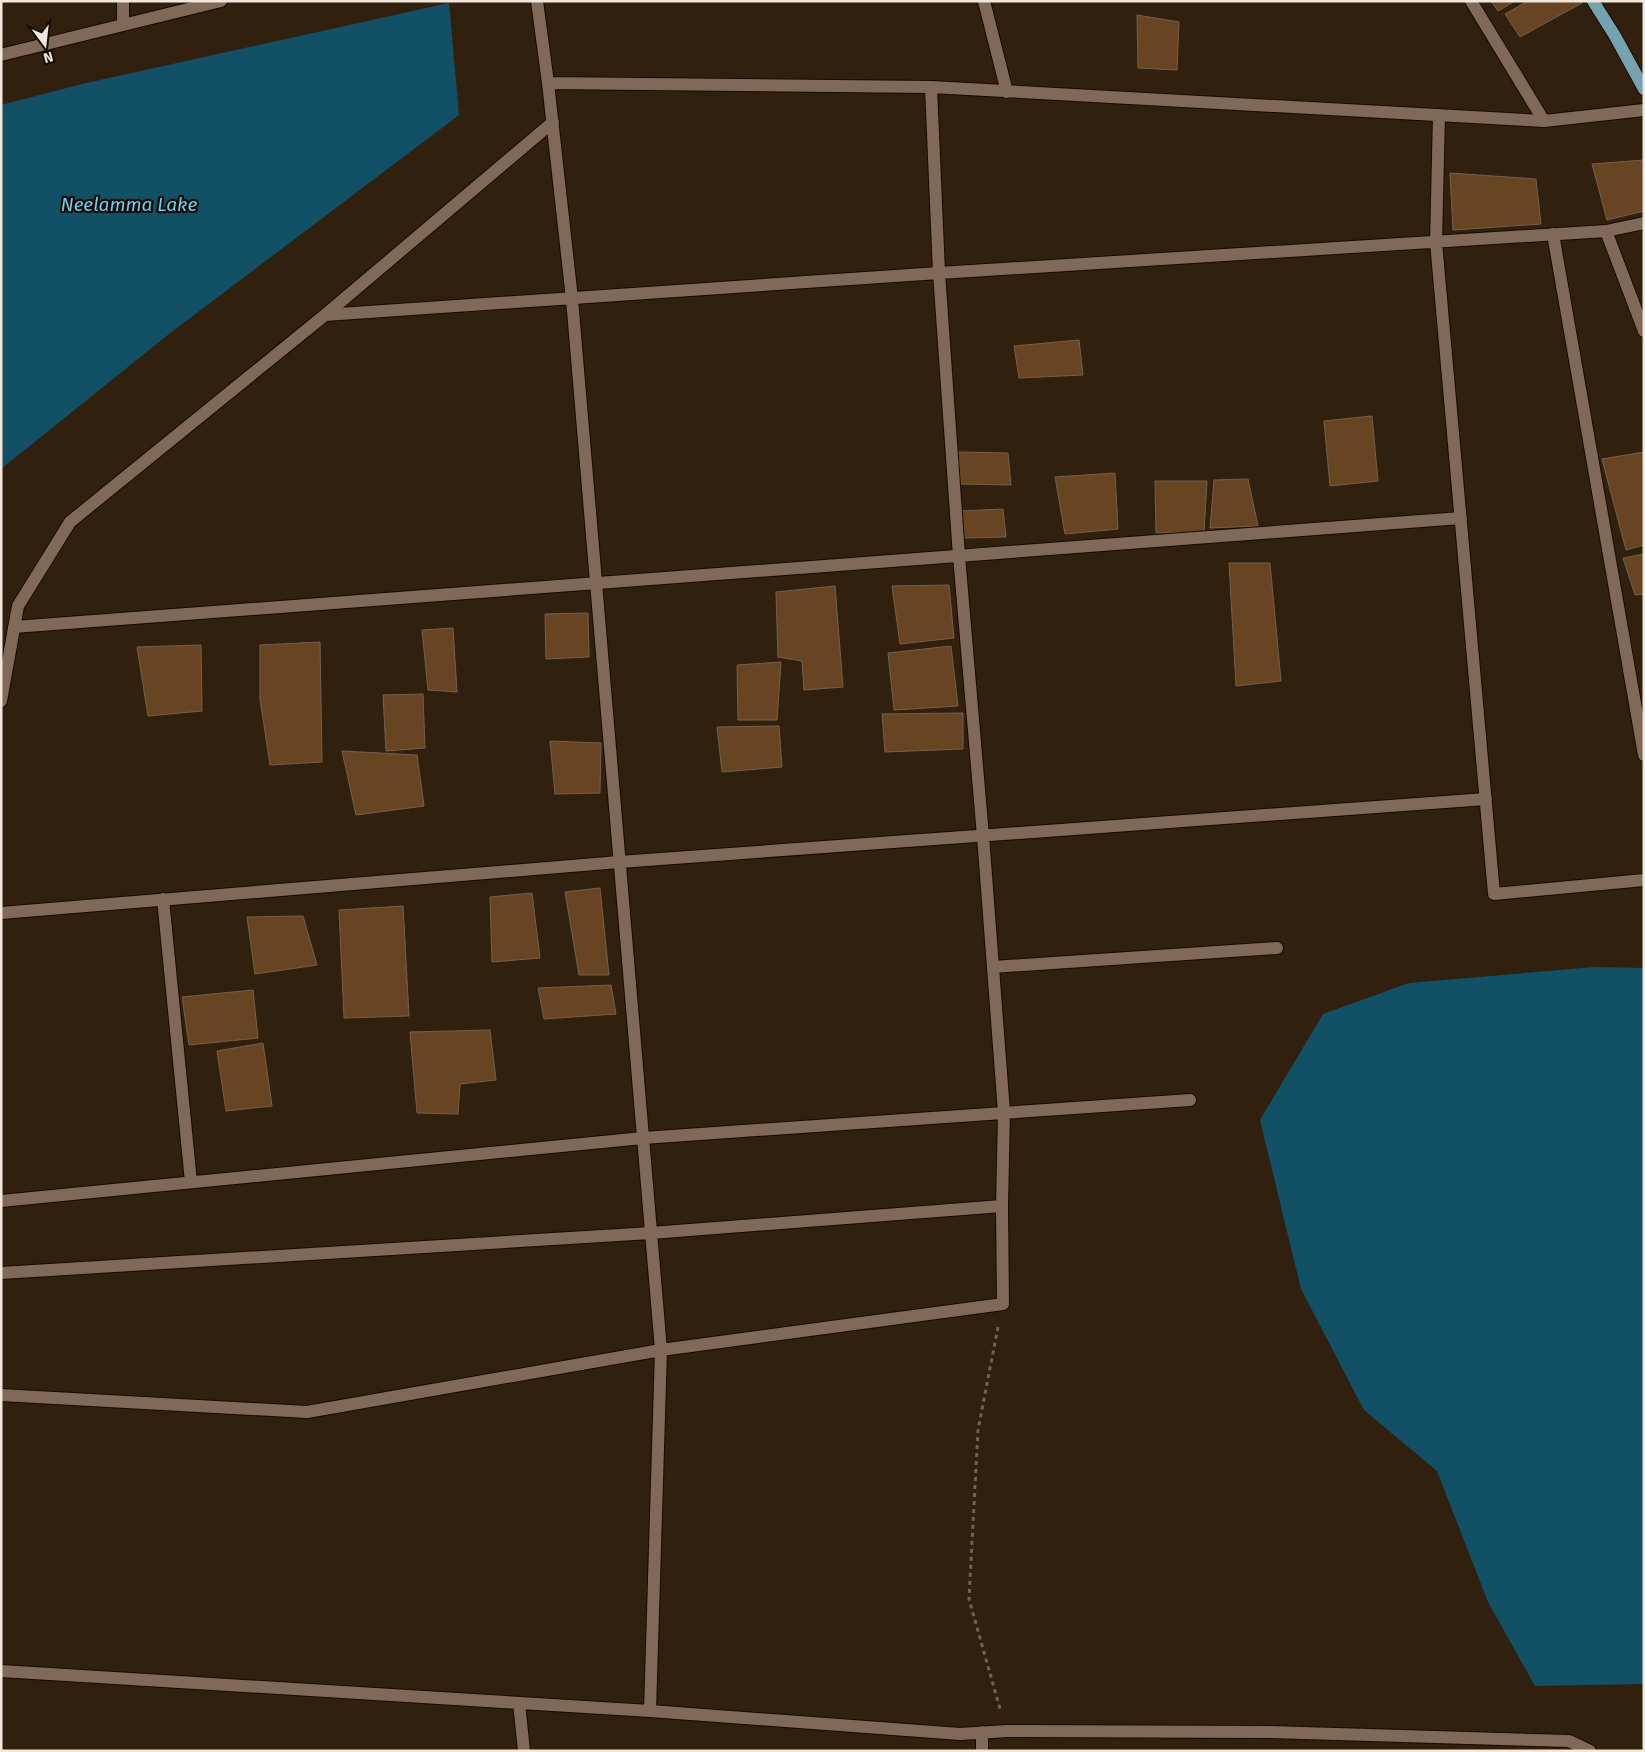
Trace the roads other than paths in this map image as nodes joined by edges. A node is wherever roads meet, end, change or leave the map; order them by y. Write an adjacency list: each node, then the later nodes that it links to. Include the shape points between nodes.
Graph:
1 (123, 1): 7 (street)
2 (221, 1): 7 (street)
3 (537, 1): 9 (street)
4 (984, 1): 12 (street)
5 (1471, 1): 15 (street)
6 (1593, 1): 11 (main road)
7 (123, 25): 8 (street)
8 (1, 55)
9 (548, 83): 10 (street); 16 (street)
10 (931, 87): 12 (street); 21 (street)
11 (1644, 89)
12 (1008, 92): 14 (street)
13 (1644, 110): 15 (street)
14 (1438, 115): 15 (street); 20 (street)
15 (1544, 121)
16 (553, 122): 22 (street); 23 (street)
17 (1644, 223): 18 (street)
18 (1606, 231): 19 (street); 24 (street)
19 (1553, 234): 20 (street); 30 (street)
20 (1436, 242): 21 (street); 25 (street)
21 (939, 273): 22 (street); 26 (street)
22 (572, 299): 23 (street); 27 (street)
23 (325, 315): 28 (street, via 70,522 18,606)
24 (1644, 331)
25 (1461, 518): 26 (street); 31 (street)
26 (959, 556): 27 (street); 32 (street)
27 (596, 584): 28 (street); 33 (street)
28 (14, 627): 29 (street)
29 (1, 701)
30 (1644, 755)
31 (1486, 799): 32 (street); 34 (street, via 1494,894)
32 (983, 836): 33 (street); 38 (street)
33 (619, 862): 35 (street); 41 (street)
34 (1644, 880)
35 (163, 899): 36 (street); 42 (street)
36 (1, 913)
37 (1277, 948): 38 (street)
38 (993, 967): 40 (street)
39 (1190, 1100): 40 (street)
40 (1004, 1112): 41 (street); 44 (street)
41 (643, 1138): 42 (street); 45 (street)
42 (191, 1182): 43 (street)
43 (1, 1201)
44 (1002, 1206): 45 (street); 47 (street, via 1002,1304)
45 (651, 1233): 46 (street); 47 (street)
46 (1, 1273)
47 (661, 1350): 48 (street, via 307,1412); 51 (street)
48 (1, 1395)
49 (1, 1671): 50 (street)
50 (519, 1703): 51 (street); 53 (street)
51 (650, 1711): 52 (street, via 960,1734)
52 (982, 1732): 54 (street); 55 (street, via 1270,1732 1499,1739 1569,1742)
53 (524, 1751)
54 (982, 1751)
55 (1590, 1751)

